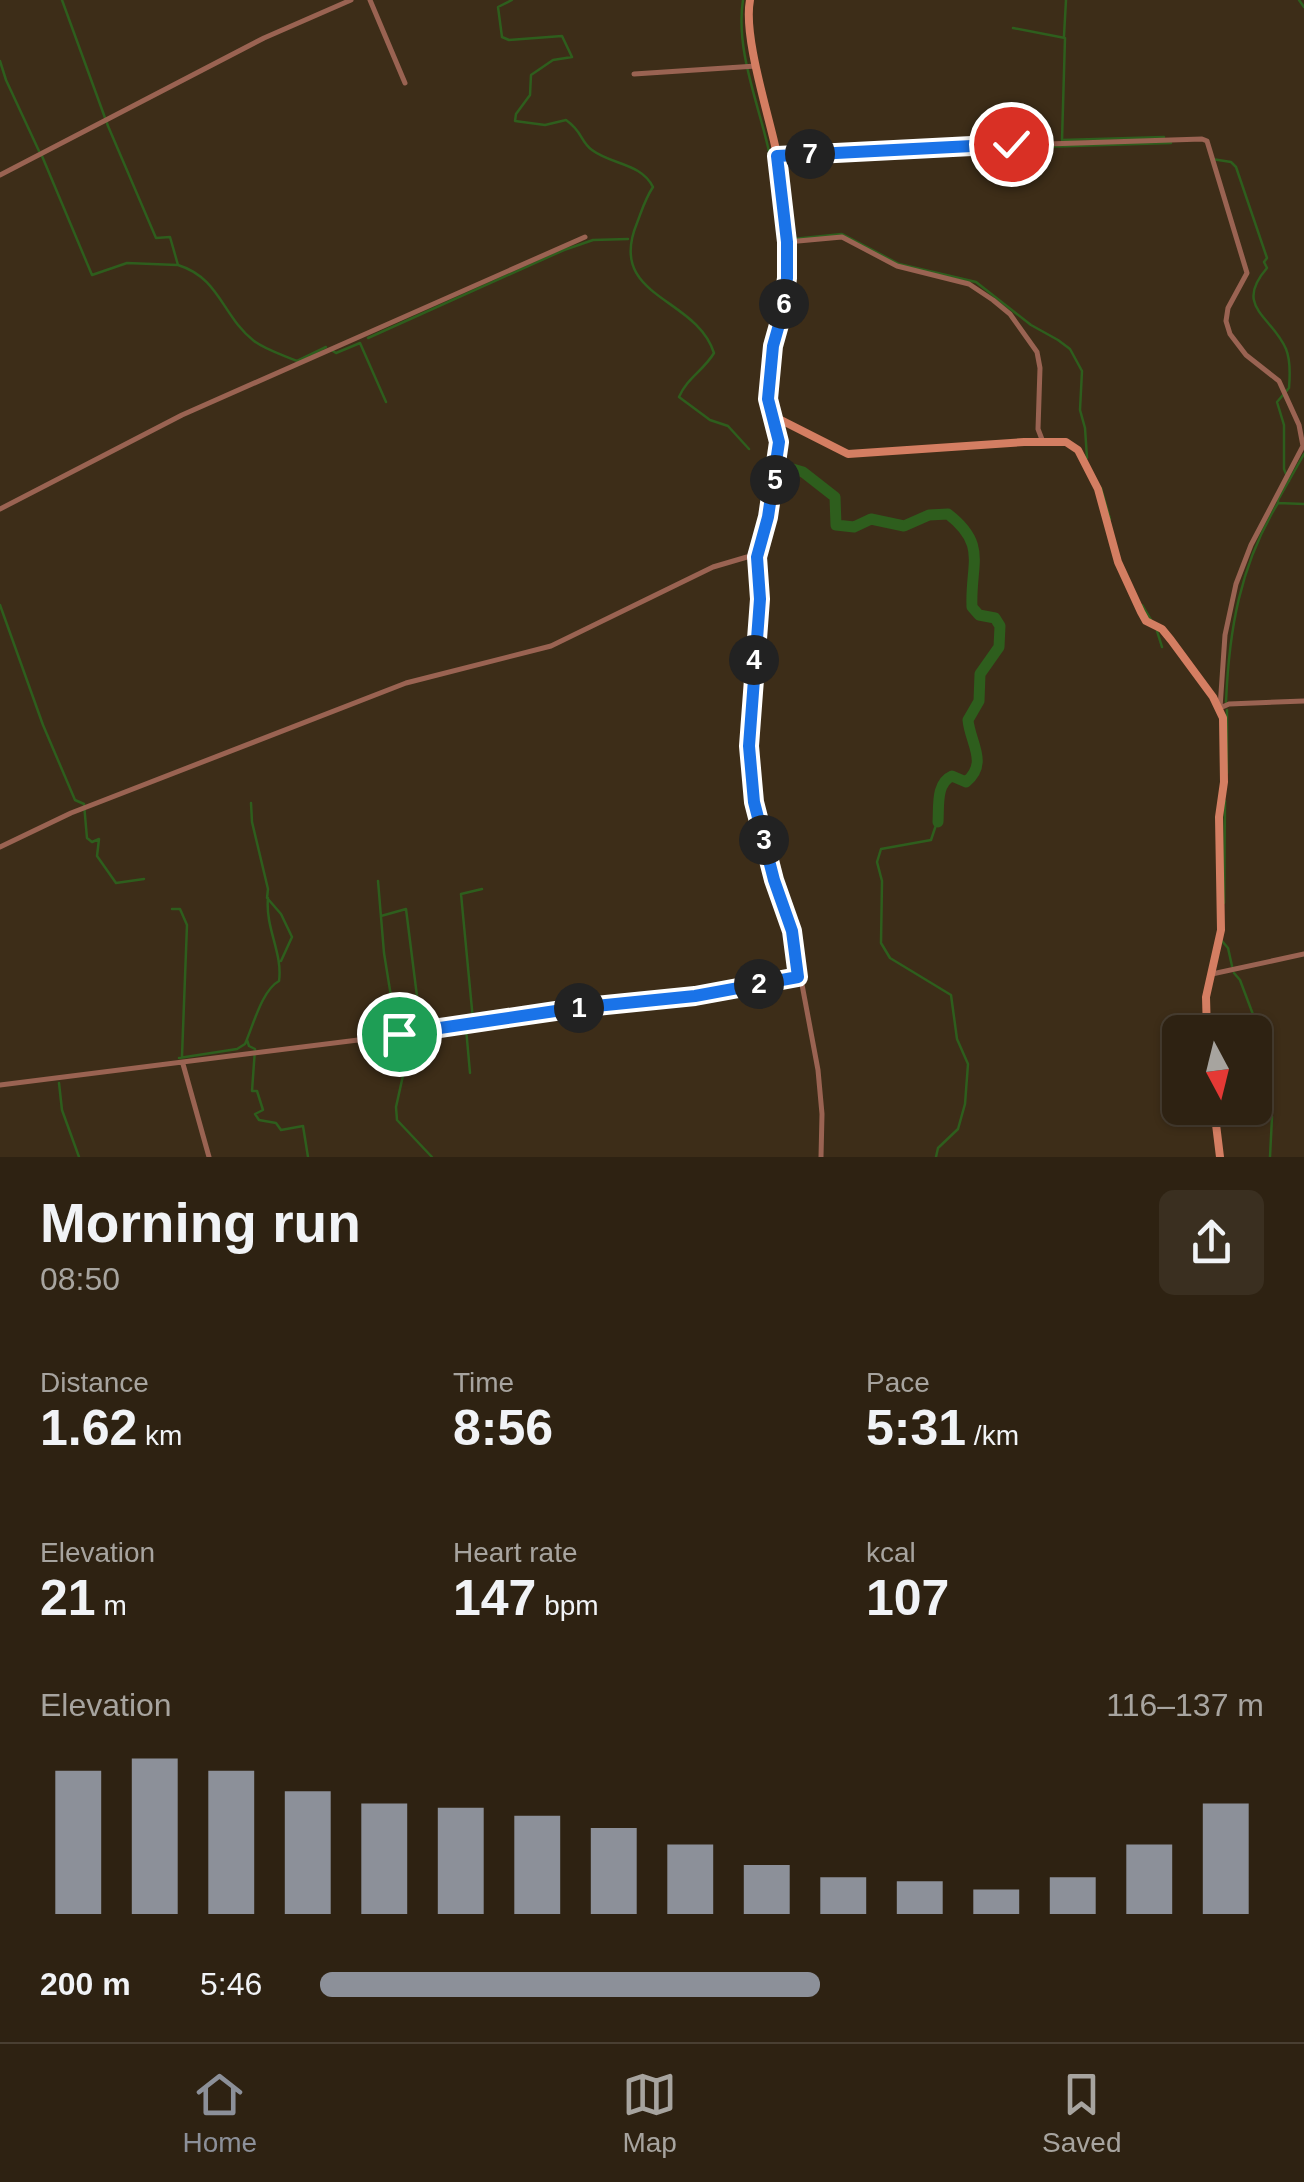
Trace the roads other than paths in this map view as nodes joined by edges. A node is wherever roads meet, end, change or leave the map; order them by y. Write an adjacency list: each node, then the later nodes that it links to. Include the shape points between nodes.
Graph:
1 (352, 0): 8 (street, via 264,38)
2 (370, 0): 6 (street)
3 (750, 0): 4 (main road)
4 (758, 66): 5 (street); 7 (main road)
5 (634, 74)
6 (405, 84)
7 (777, 156): 10 (main road); 16 (street, via 1207,142 1248,273 1228,308 1230,334 1279,381 1303,446 1236,584)
8 (0, 175)
9 (586, 237): 13 (street, via 182,414)
10 (787, 242): 11 (main road, via 768,399); 12 (street, via 842,237 898,266 969,284 993,300 1038,352)
11 (775, 418): 12 (main road, via 848,454); 14 (street, via 776,472)
12 (1043, 442): 16 (main road, via 1066,442 1078,450 1140,612 1162,629)
13 (0, 509)
14 (757, 557): 17 (street, via 713,566 551,646 406,683); 20 (street, via 750,771)
15 (1304, 702): 16 (street)
16 (1220, 708): 19 (main road, via 1221,930)
17 (0, 847)
18 (1304, 954): 19 (street)
19 (1212, 974): 21 (main road)
20 (798, 977): 22 (street); 26 (street, via 818,1070)
21 (1207, 1015)
22 (183, 1064): 23 (street); 25 (street)
23 (0, 1084)
24 (1216, 1125): 27 (main road)
25 (209, 1157)
26 (822, 1157)
27 (1220, 1157)

